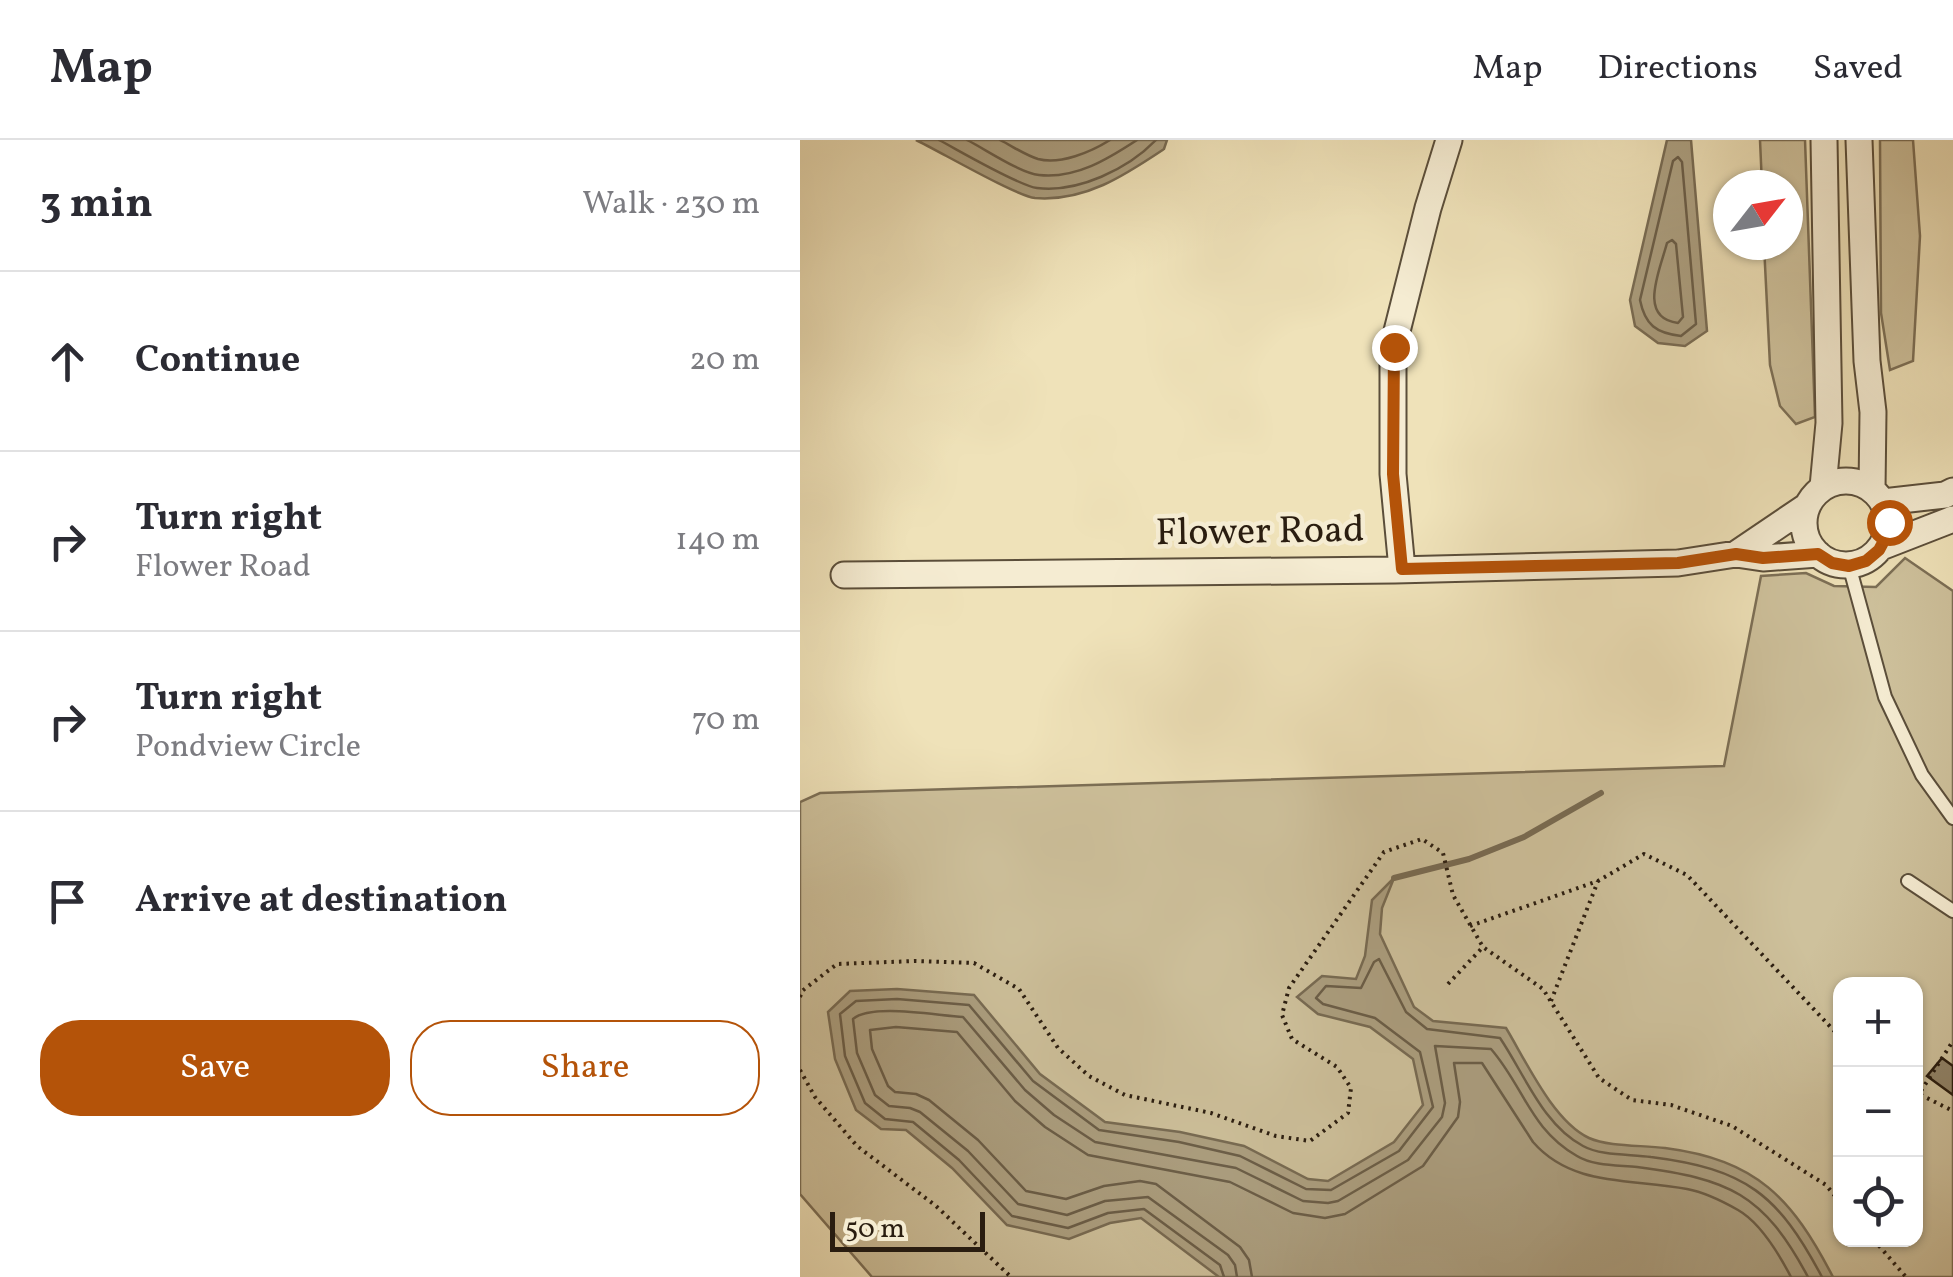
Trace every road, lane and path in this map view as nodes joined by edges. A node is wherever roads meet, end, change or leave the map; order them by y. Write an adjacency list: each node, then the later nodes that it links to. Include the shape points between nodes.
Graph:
1 (1449, 140): 12 (street, via 1394,347 1393,474)
2 (1824, 140): 6 (street, via 1829,423)
3 (1859, 140): 5 (street)
4 (1953, 491): 5 (street)
5 (1878, 496): 6 (street, via 1848,480); 8 (street, via 1889,522)
6 (1815, 497): 9 (street, Flower Road); 10 (street, via 1805,532)
7 (1953, 519): 8 (street)
8 (1882, 547): 11 (street)
9 (1736, 554): 10 (street, Flower Road); 12 (street, Flower Road, via 1678,563)
10 (1818, 554): 11 (street)
11 (1849, 566): 14 (lane, via 1885,697 1922,775)
12 (1402, 569): 13 (street, Flower Road)
13 (844, 576)
14 (1953, 818)
15 (1598, 880): 18 (path); 22 (path); 23 (path, via 1644,854 1687,876)
16 (1908, 881): 17 (lane)
17 (1953, 910)
18 (1470, 926): 19 (path); 21 (path, via 1453,895 1443,853 1422,839 1384,852 1288,988 1282,1015 1292,1039 1337,1067 1351,1088 1348,1113 1310,1141 1126,1095 1089,1076 1058,1048 1019,988 974,963 837,964)
19 (1483, 947): 20 (path); 22 (path)
20 (1448, 984)
21 (800, 997)
22 (1551, 1001): 29 (path, via 1599,1078 1632,1100 1672,1105 1732,1126)
23 (1833, 1029)
24 (1953, 1041): 26 (path)
25 (800, 1070): 31 (path, via 856,1146 936,1206)
26 (1923, 1086)
27 (1923, 1098): 28 (path)
28 (1953, 1112)
29 (1833, 1193)
30 (1880, 1247): 32 (path)
31 (1011, 1277)
32 (1906, 1277)

